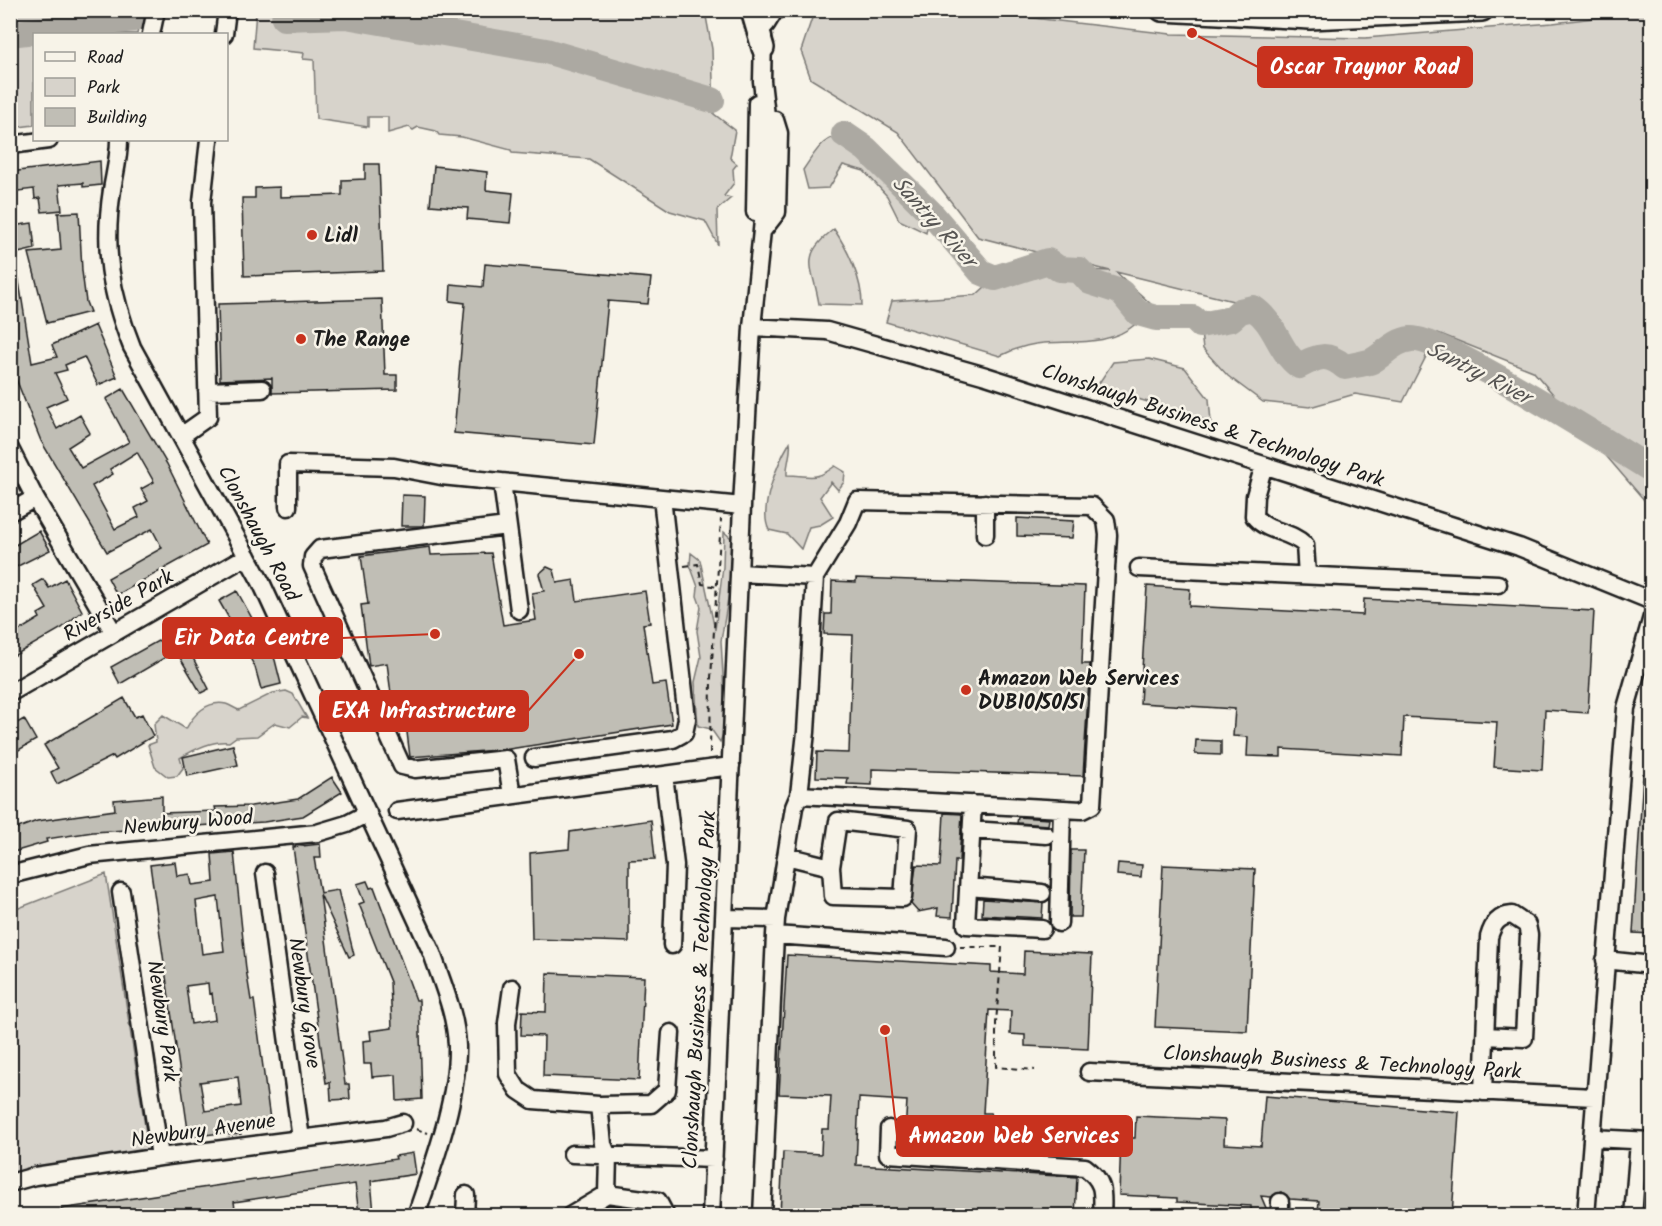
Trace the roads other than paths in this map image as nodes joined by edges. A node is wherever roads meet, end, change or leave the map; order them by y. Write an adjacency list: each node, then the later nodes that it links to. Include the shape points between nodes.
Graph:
1 (156, 10): 7 (street)
2 (227, 10): 8 (street)
3 (1162, 10): 5 (main road, via 1310,18)
4 (1482, 10): 5 (main road)
5 (1378, 13)
6 (763, 14): 9 (main road)
7 (151, 33)
8 (224, 33)
9 (763, 48): 10 (street, Clonshaugh Business & Technology Park)
10 (762, 81): 15 (street, Clonshaugh Business & Technology Park, via 755,112 753,205); 15 (street, Clonshaugh Business & Technology Park, via 779,134 777,212)
11 (41, 141): 14 (street)
12 (119, 141): 19 (street, Clonshaugh Road, via 109,224 109,271 116,307 132,347)
13 (208, 141): 18 (street, via 202,202)
14 (10, 145)
15 (761, 233): 16 (street, Clonshaugh Business & Technology Park)
16 (752, 327): 21 (street, Clonshaugh Business & Technology Park, via 827,331 986,376); 26 (street, Clonshaugh Business & Technology Park)
17 (262, 389): 18 (street)
18 (207, 391): 19 (street, via 208,417)
19 (181, 436): 31 (street, Clonshaugh Road)
20 (10, 449): 23 (street)
21 (1264, 465): 34 (street, via 1254,516 1262,526 1297,537 1305,545); 37 (street, Clonshaugh Business & Technology Park, via 1519,547)
22 (502, 482): 24 (street); 27 (street, via 394,467 288,464); 29 (street)
23 (35, 498): 28 (street); 40 (street)
24 (662, 498): 26 (street); 42 (street, via 687,719 684,733 673,740)
25 (985, 503): 30 (street); 35 (street, via 857,501); 48 (street, via 1092,506 1106,520 1094,795 1092,805 1082,810)
26 (742, 506): 33 (street, Clonshaugh Business & Technology Park)
27 (288, 507)
28 (10, 512)
29 (507, 526): 38 (street); 45 (street, via 320,549 312,566 402,766 415,769 506,759)
30 (985, 535)
31 (247, 555): 40 (street, Riverside Park); 50 (street, Clonshaugh Road)
32 (1139, 568): 34 (street)
33 (739, 573): 35 (street); 43 (street, Clonshaugh Business & Technology Park)
34 (1307, 575): 36 (street)
35 (815, 577): 46 (street)
36 (1498, 584)
37 (1652, 601)
38 (519, 610)
39 (1652, 617): 66 (street, via 1626,708)
40 (114, 633): 41 (street, Riverside Park)
41 (10, 693)
42 (534, 758)
43 (731, 766): 44 (street); 60 (street, Clonshaugh Business & Technology Park)
44 (664, 775): 45 (street); 64 (street, via 675,865)
45 (512, 795): 49 (street)
46 (799, 795): 47 (street); 53 (street)
47 (973, 804): 48 (street); 51 (street)
48 (1062, 809): 61 (street)
49 (397, 811)
50 (368, 813): 56 (street, Newbury Wood, via 317,833 99,854); 87 (street, Clonshaugh Road, via 432,953 452,1011 457,1046 441,1137)
51 (971, 830): 52 (street); 57 (street)
52 (1046, 835)
53 (786, 856): 54 (street); 62 (street)
54 (831, 867): 54 (street, via 833,896 903,898 908,829 838,821)
55 (265, 873): 78 (street, Newbury Grove)
56 (10, 875)
57 (968, 888): 59 (street); 63 (street, via 966,925)
58 (121, 892): 82 (street, Newbury Park)
59 (1042, 893)
60 (724, 918): 62 (street); 83 (street, Clonshaugh Business & Technology Park)
61 (1059, 923)
62 (775, 927): 65 (street); 92 (street)
63 (1042, 929)
64 (672, 945)
65 (946, 947)
66 (1605, 960): 67 (street); 73 (street)
67 (1652, 965)
68 (512, 988): 74 (street, via 506,1057 508,1074 519,1090 533,1100)
69 (671, 1033): 74 (street, via 667,1090 651,1104)
70 (1485, 1036): 70 (street, via 1489,938 1497,921 1503,915 1512,915 1527,925 1529,935 1524,1038); 72 (street)
71 (1089, 1072): 72 (street, Clonshaugh Business & Technology Park)
72 (1483, 1092): 73 (street, Clonshaugh Business & Technology Park)
73 (1594, 1097): 77 (street)
74 (599, 1105): 81 (street)
75 (403, 1123): 78 (street, Newbury Avenue)
76 (889, 1129): 93 (street, via 888,1154 1086,1167 1097,1176 1103,1192)
77 (1592, 1138): 79 (street); 94 (street)
78 (301, 1139): 82 (street, Newbury Avenue)
79 (1645, 1142): 95 (street)
80 (572, 1155): 81 (street)
81 (608, 1156): 83 (street); 85 (street)
82 (160, 1157): 84 (street, Newbury Avenue)
83 (714, 1160): 91 (street, Clonshaugh Business & Technology Park)
84 (10, 1183)
85 (607, 1194): 89 (street); 90 (street, via 658,1201)
86 (466, 1195): 88 (street)
87 (416, 1215)
88 (465, 1215)
89 (570, 1215)
90 (666, 1215)
91 (711, 1215)
92 (762, 1215)
93 (1102, 1215)
94 (1586, 1215)
95 (1633, 1215)

